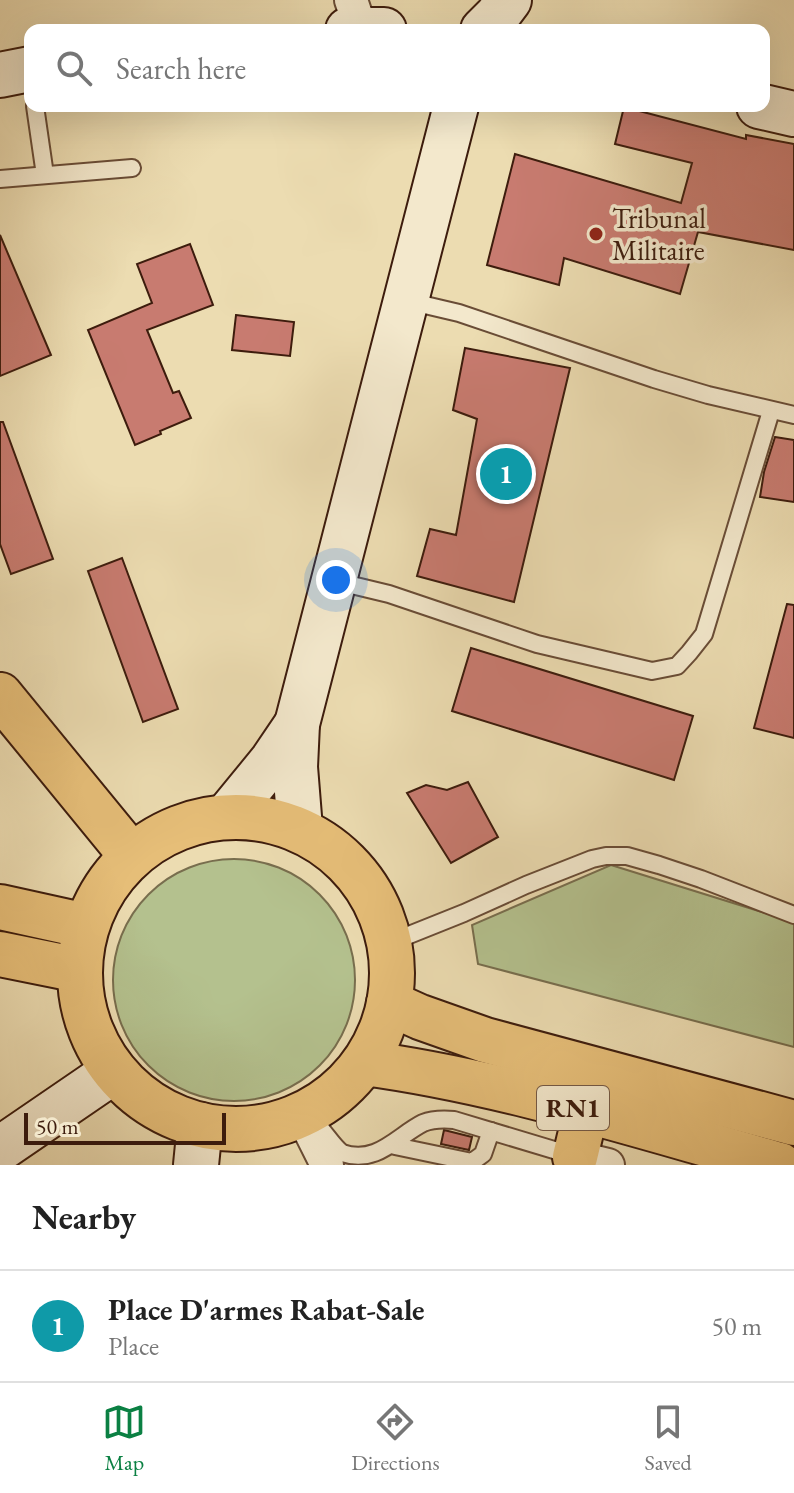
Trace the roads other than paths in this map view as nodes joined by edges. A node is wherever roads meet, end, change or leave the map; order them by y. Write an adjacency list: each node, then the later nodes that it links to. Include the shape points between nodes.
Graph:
1 (351, 0): 4 (street)
2 (470, 0): 5 (main road)
3 (509, 0): 6 (main road)
4 (359, 24)
5 (472, 24)
6 (489, 24)
7 (24, 70): 8 (main road)
8 (0, 75)
9 (770, 80): 10 (main road)
10 (794, 84)
11 (770, 109): 14 (main road)
12 (36, 112): 16 (lane)
13 (454, 112): 18 (main road)
14 (794, 114)
15 (132, 168): 16 (lane)
16 (45, 175): 17 (lane)
17 (0, 179)
18 (406, 300): 19 (lane); 21 (main road)
19 (771, 411): 20 (lane); 21 (lane, via 704,634 677,666 652,671 537,644)
20 (794, 415)
21 (334, 580): 23 (main road)
22 (0, 695): 26 (main road)
23 (297, 724): 24 (main road); 25 (main road)
24 (227, 816): 25 (main road, via 265,818); 26 (main road, via 193,821)
25 (300, 829): 30 (main road, via 331,848 356,873 376,904)
26 (131, 855): 29 (main road, via 112,876)
27 (0, 907): 29 (main road)
28 (794, 915): 30 (lane, via 659,865 606,856)
29 (86, 926): 32 (main road)
30 (389, 943): 33 (main road)
31 (0, 954): 32 (main road)
32 (79, 970): 35 (main road, via 83,1006)
33 (389, 1003): 34 (main road); 38 (main road, RN1, via 485,1040)
34 (364, 1063): 36 (main road, RN1, via 470,1080); 37 (main road, via 346,1084)
35 (114, 1071): 40 (main road, via 138,1095 168,1113); 42 (main road)
36 (586, 1111): 43 (main road); 45 (main road, RN1)
37 (304, 1114): 40 (main road, via 235,1130); 41 (lane, via 351,1159 373,1161); 44 (street)
38 (794, 1123)
39 (491, 1131): 41 (lane, via 434,1120 416,1127); 41 (lane, via 483,1154 472,1162); 43 (lane)
40 (198, 1145)
41 (395, 1146)
42 (0, 1149)
43 (592, 1161)
44 (327, 1165)
45 (780, 1165)

